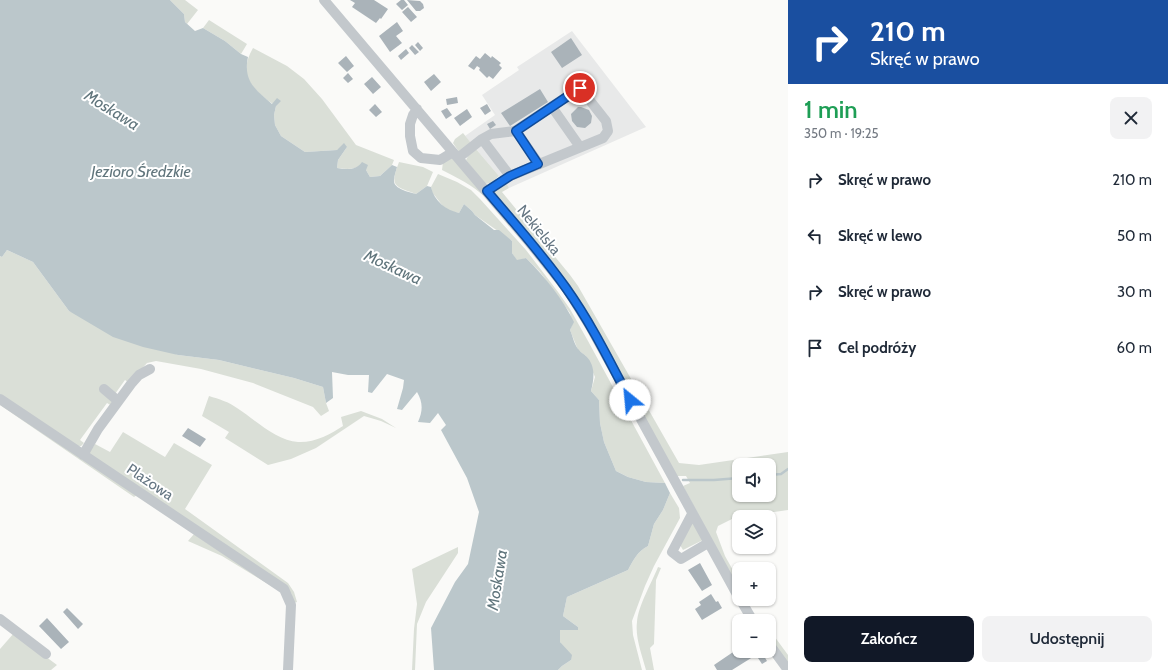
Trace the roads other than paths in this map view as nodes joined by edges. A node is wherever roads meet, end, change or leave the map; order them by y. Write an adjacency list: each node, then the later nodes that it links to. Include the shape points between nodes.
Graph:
1 (324, 0): 3 (street, Nekielska)
2 (552, 107): 4 (street); 6 (street); 6 (street, via 580,88 606,121 608,131 603,138)
3 (417, 109): 7 (street, Nekielska); 7 (street, via 410,124 413,151 421,158 440,160)
4 (516, 131): 5 (street, via 491,134); 8 (street)
5 (482, 139): 7 (street); 9 (street)
6 (580, 147): 8 (street)
7 (456, 155): 10 (street, Nekielska)
8 (538, 164): 9 (street)
9 (510, 176): 10 (street)
10 (487, 191): 16 (street, Nekielska, via 567,289 591,328)
11 (150, 369): 14 (street, via 139,375)
12 (104, 389): 14 (street)
13 (0, 399): 15 (street, Plażowa)
14 (118, 401): 15 (street)
15 (83, 455): 22 (street, Plażowa, via 284,589 291,605)
16 (690, 511): 17 (street, Nekielska); 17 (street, via 672,552 682,559)
17 (708, 543): 18 (street, Nekielska)
18 (732, 586)
19 (0, 619): 20 (street)
20 (46, 654)
21 (776, 654): 23 (street)
22 (288, 670)
23 (788, 670)

